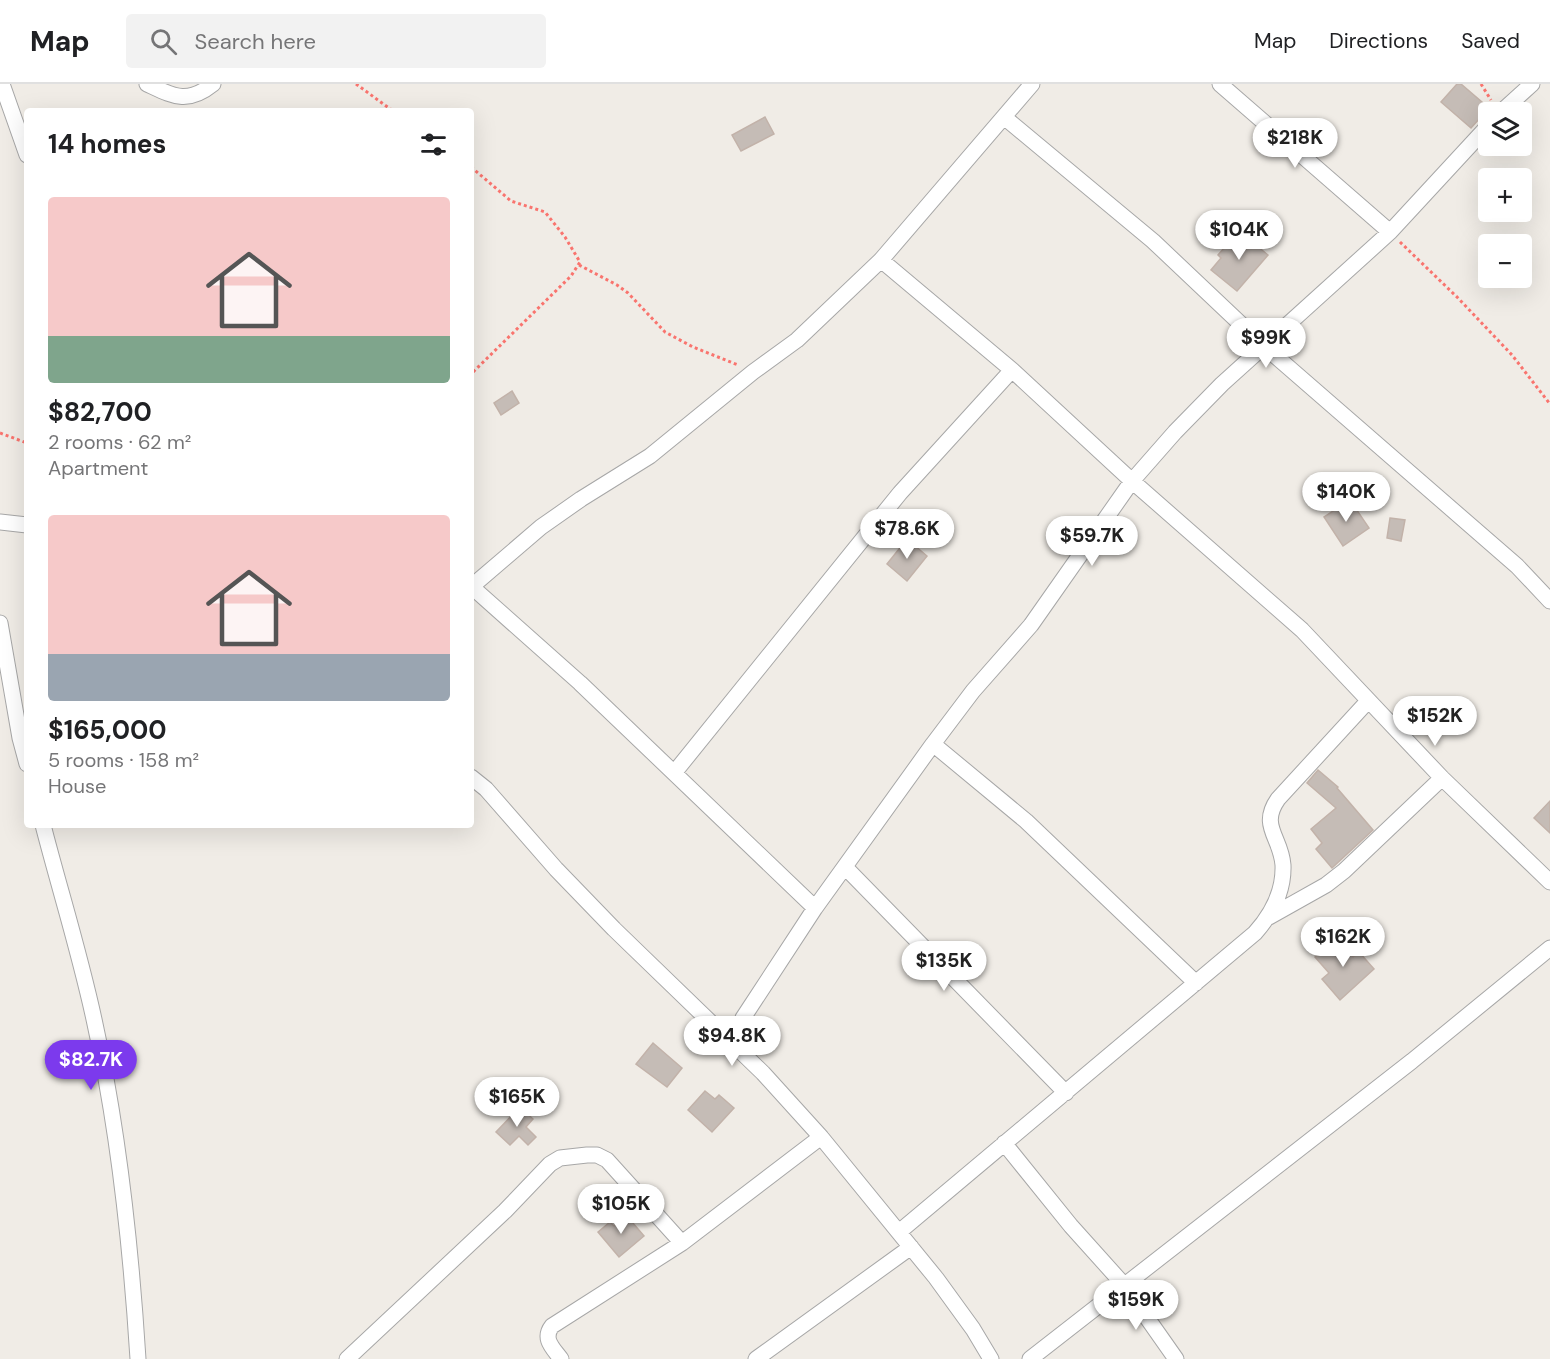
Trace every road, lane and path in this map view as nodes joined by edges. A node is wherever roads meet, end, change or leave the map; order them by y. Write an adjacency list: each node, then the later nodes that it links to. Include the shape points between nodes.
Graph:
1 (2, 84): 14 (street)
2 (147, 84): 3 (street, via 183,98 203,92)
3 (213, 84)
4 (356, 84): 11 (path)
5 (1032, 84): 12 (street)
6 (1220, 84): 16 (street)
7 (1481, 84): 9 (path)
8 (1533, 84): 10 (street)
9 (1493, 102)
10 (1506, 102)
11 (389, 108)
12 (1004, 117): 17 (street); 19 (street, via 1153,241)
13 (1478, 137): 16 (street)
14 (24, 146)
15 (474, 170): 18 (path, via 511,201 545,212 565,237)
16 (1390, 232): 19 (street); 23 (path, via 1512,355)
17 (881, 260): 20 (street); 22 (street, via 797,340)
18 (579, 265): 21 (path); 22 (path, via 617,285 672,336)
19 (1264, 346): 26 (street, via 1174,432); 31 (street, via 1517,566)
20 (1012, 370): 26 (street); 36 (street, via 900,493)
21 (474, 371)
22 (753, 372): 29 (street, via 651,456 541,527)
23 (1550, 404)
24 (0, 433): 25 (path)
25 (24, 442)
26 (1132, 481): 33 (street, via 1302,630); 34 (street, via 1037,617)
27 (0, 522): 28 (street)
28 (24, 525)
29 (474, 584)
30 (474, 590): 36 (street)
31 (1550, 601)
32 (0, 623): 35 (street)
33 (1368, 701): 37 (street); 43 (street, via 1271,809 1269,822 1283,867)
34 (933, 744): 40 (street); 45 (street, via 1026,821)
35 (24, 753)
36 (674, 773): 42 (street)
37 (1442, 777): 41 (street); 43 (street, via 1344,871)
38 (474, 779): 46 (street, via 556,869)
39 (44, 828): 54 (street, via 95,1023 111,1106)
40 (845, 867): 42 (street); 47 (street)
41 (1550, 882)
42 (815, 908): 46 (street, via 743,1018)
43 (1269, 917): 45 (street)
44 (1550, 948): 53 (street, via 1359,1103)
45 (1196, 983): 47 (street)
46 (738, 1050): 48 (street)
47 (1066, 1093): 49 (street)
48 (821, 1137): 50 (street); 51 (street)
49 (1004, 1143): 50 (street); 53 (street)
50 (899, 1232): 52 (street)
51 (682, 1243): 55 (street, via 607,1160 597,1155 560,1158); 56 (street, via 552,1326 547,1340)
52 (911, 1247): 57 (street); 58 (street, via 974,1329)
53 (1124, 1285): 59 (street); 60 (street)
54 (138, 1359)
55 (347, 1359)
56 (561, 1359)
57 (756, 1359)
58 (991, 1359)
59 (1030, 1359)
60 (1176, 1359)

